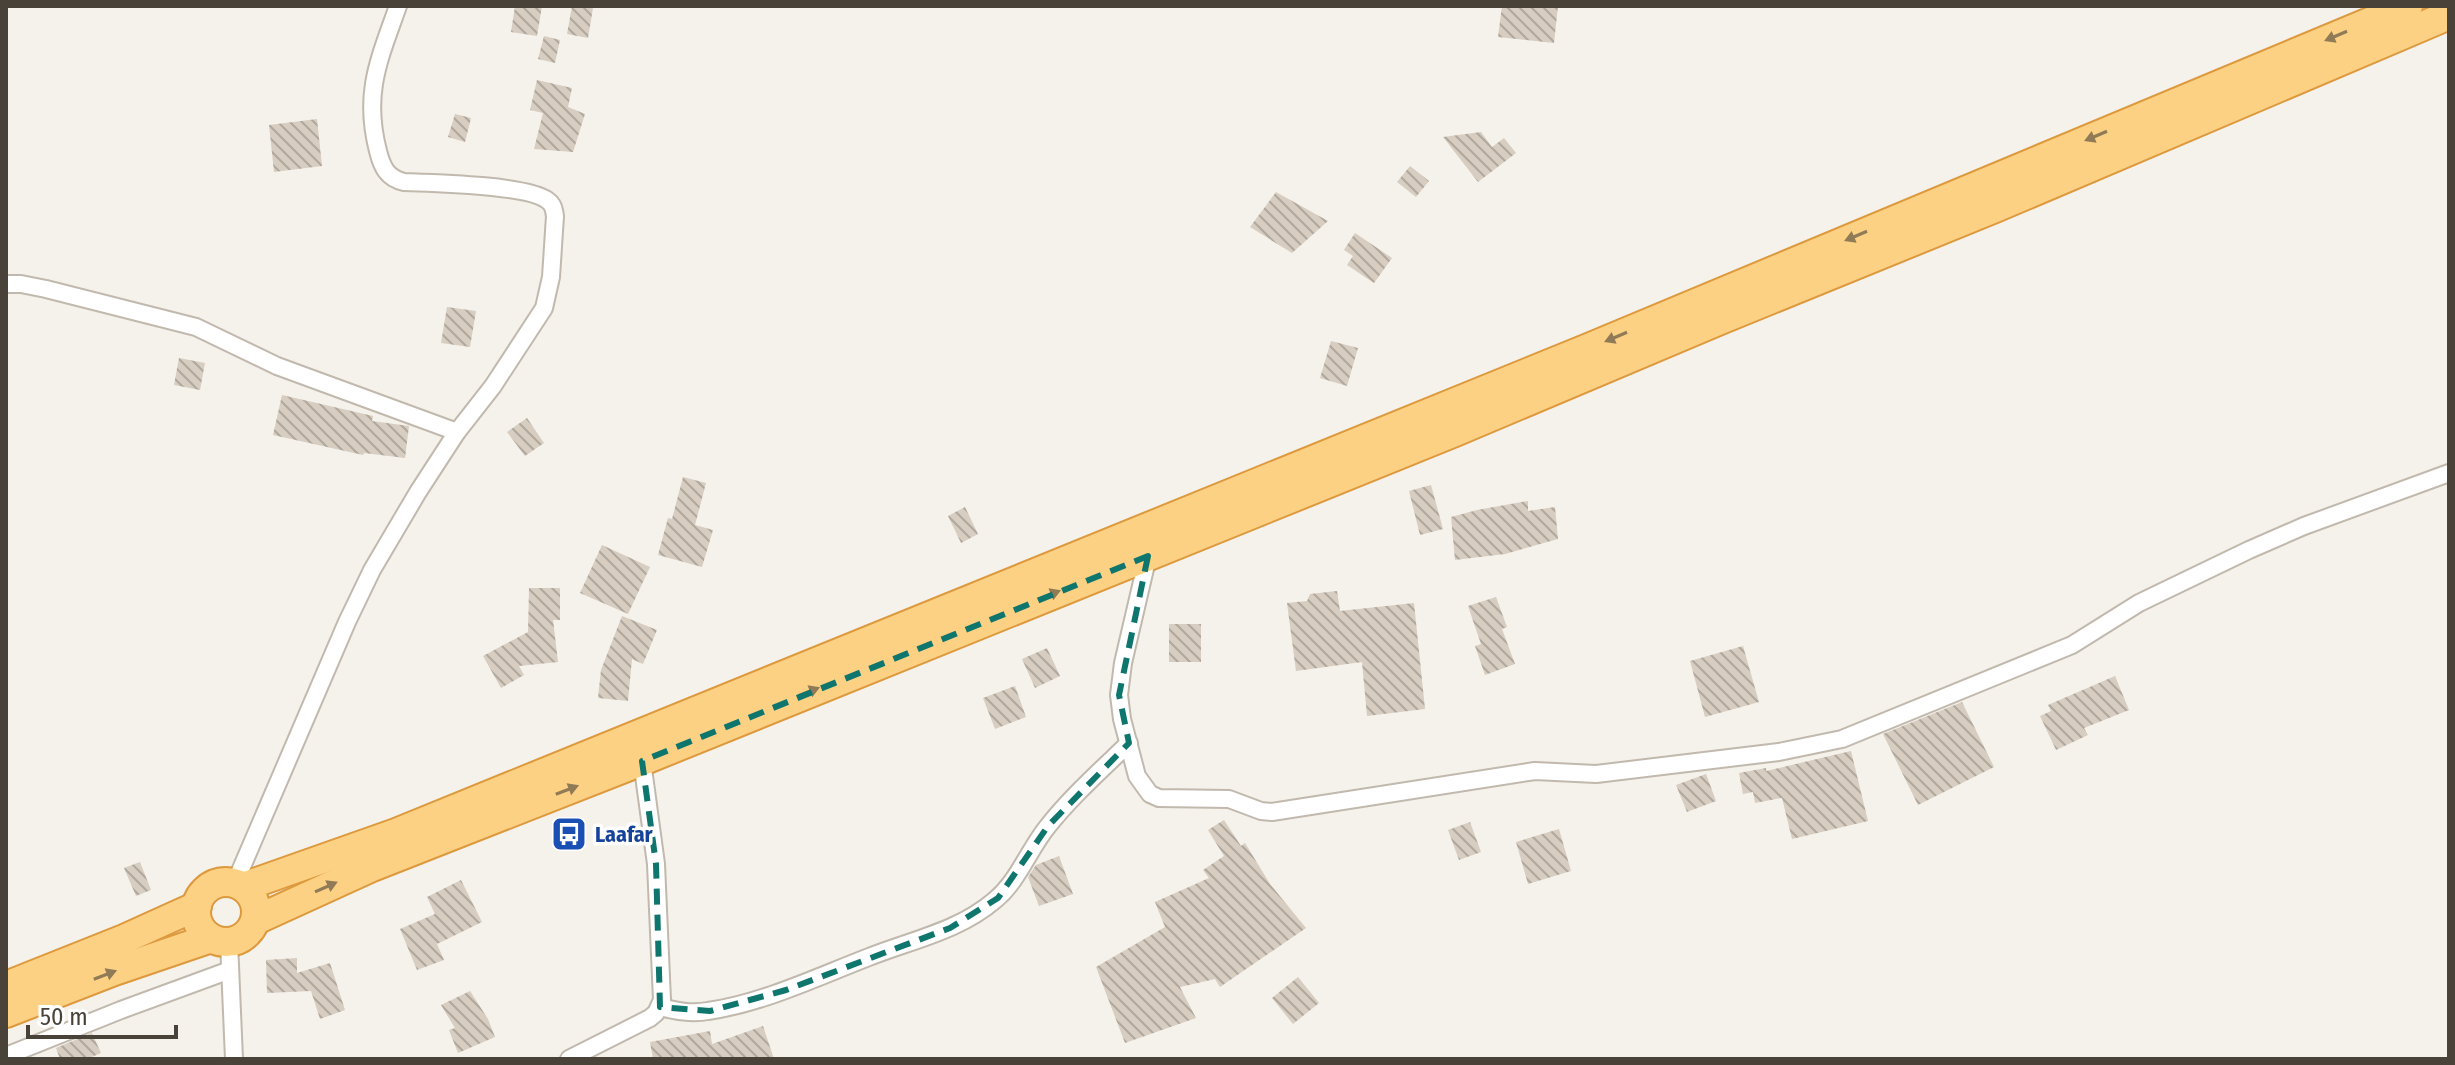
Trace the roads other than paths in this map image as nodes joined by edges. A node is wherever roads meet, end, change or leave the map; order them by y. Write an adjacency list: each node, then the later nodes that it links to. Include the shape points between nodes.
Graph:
1 (398, 6): 5 (street, via 371,96 385,170 404,182 538,195 552,205 555,216 544,308)
2 (2408, 6): 10 (highway, one-way to 10, via 1370,438 410,827)
3 (2449, 15): 7 (highway)
4 (6, 284): 5 (street, via 196,327 277,366)
5 (457, 432): 10 (street, via 372,570)
6 (2449, 473): 8 (street, via 2304,526 2139,603 2072,645 1824,744 1596,774 1535,771 1272,812 1229,799 1150,794 1137,776)
7 (1148, 556): 8 (street, via 1119,695); 9 (highway, one-way to 7)
8 (1129, 743): 15 (street, via 1048,826 1015,877 977,914 786,990 710,1011)
9 (642, 761): 12 (highway, one-way to 9, via 372,867); 15 (street, via 656,864)
10 (239, 885): 11 (highway, via 225,882 207,889); 12 (highway, via 255,902)
11 (197, 906): 13 (highway, via 199,925); 14 (highway)
12 (256, 920): 13 (highway, via 246,936)
13 (223, 950): 16 (highway, one-way to 13, via 114,971); 17 (street, via 121,1010); 18 (street)
14 (6, 986)
15 (660, 1007): 19 (street, via 650,1018)
16 (6, 1013)
17 (6, 1056)
18 (234, 1059)
19 (569, 1059)

